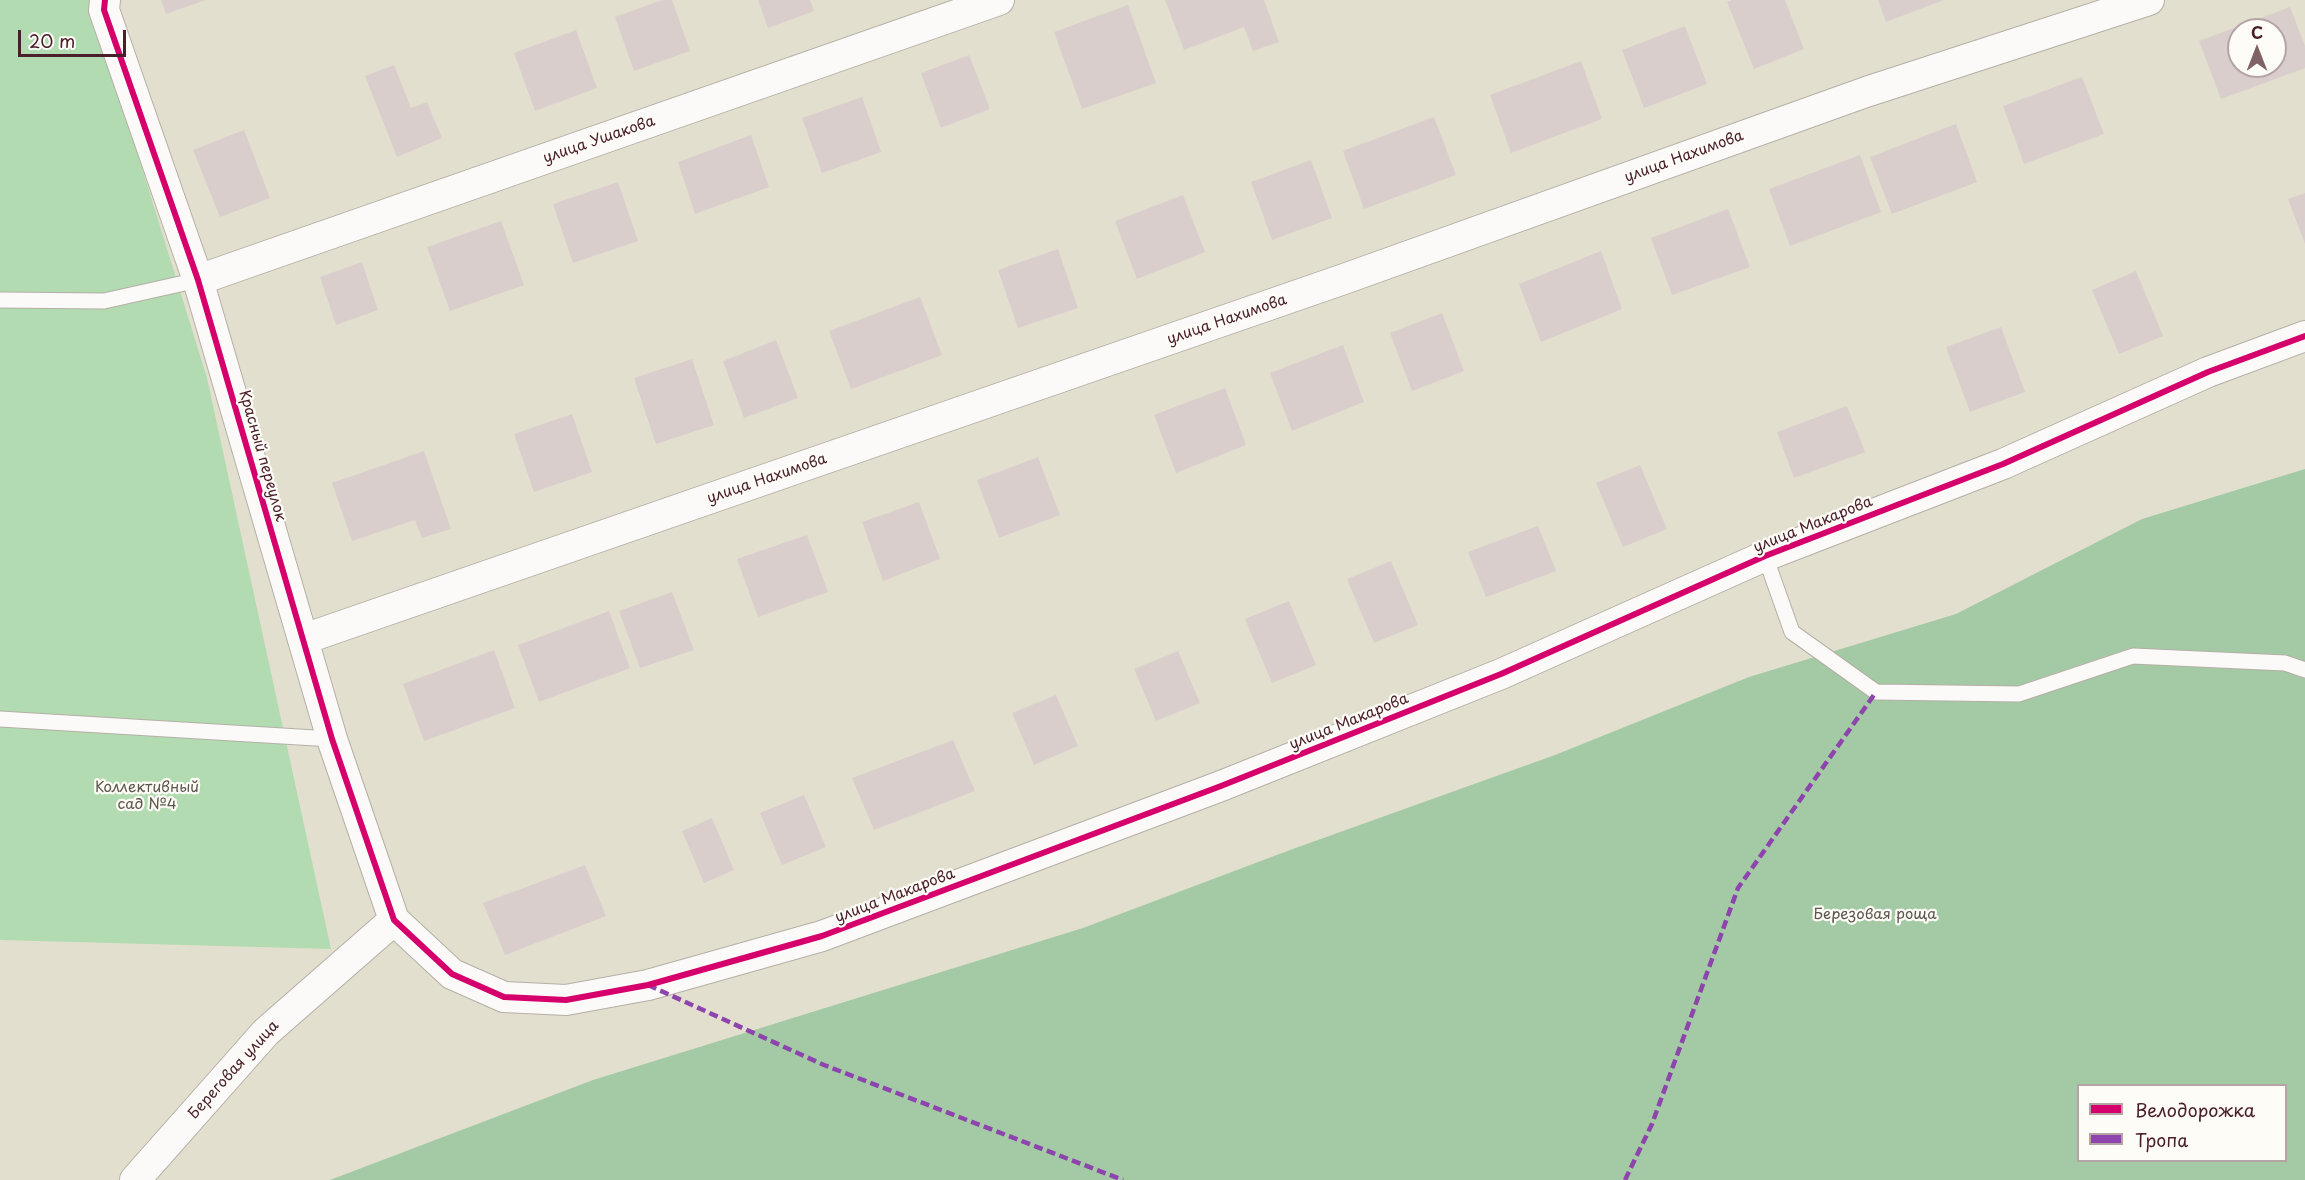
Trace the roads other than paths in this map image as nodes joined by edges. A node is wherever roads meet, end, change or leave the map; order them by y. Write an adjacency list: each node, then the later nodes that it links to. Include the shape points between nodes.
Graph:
1 (105, 0): 4 (street, Красный переулок, via 104,10)
2 (999, 0): 4 (street, улица Ушакова)
3 (2149, 0): 8 (street, улица Нахимова, via 1866,92 1344,279)
4 (198, 280): 5 (lane, via 104,300); 8 (street, Красный переулок)
5 (0, 300)
6 (2305, 336): 7 (street, улица Макарова, via 2208,372 2003,464)
7 (1765, 556): 9 (lane, via 1792,632 1876,692 2019,694 2133,656 2285,663); 12 (street, улица Макарова, via 1501,674 1221,786 822,936 648,985 566,1000 504,997 452,974)
8 (304, 639): 11 (street, Красный переулок)
9 (2305, 670)
10 (0, 718): 11 (lane)
11 (332, 739): 12 (street, Красный переулок)
12 (394, 920): 13 (street, Береговая улица, via 266,1032)
13 (135, 1180)

